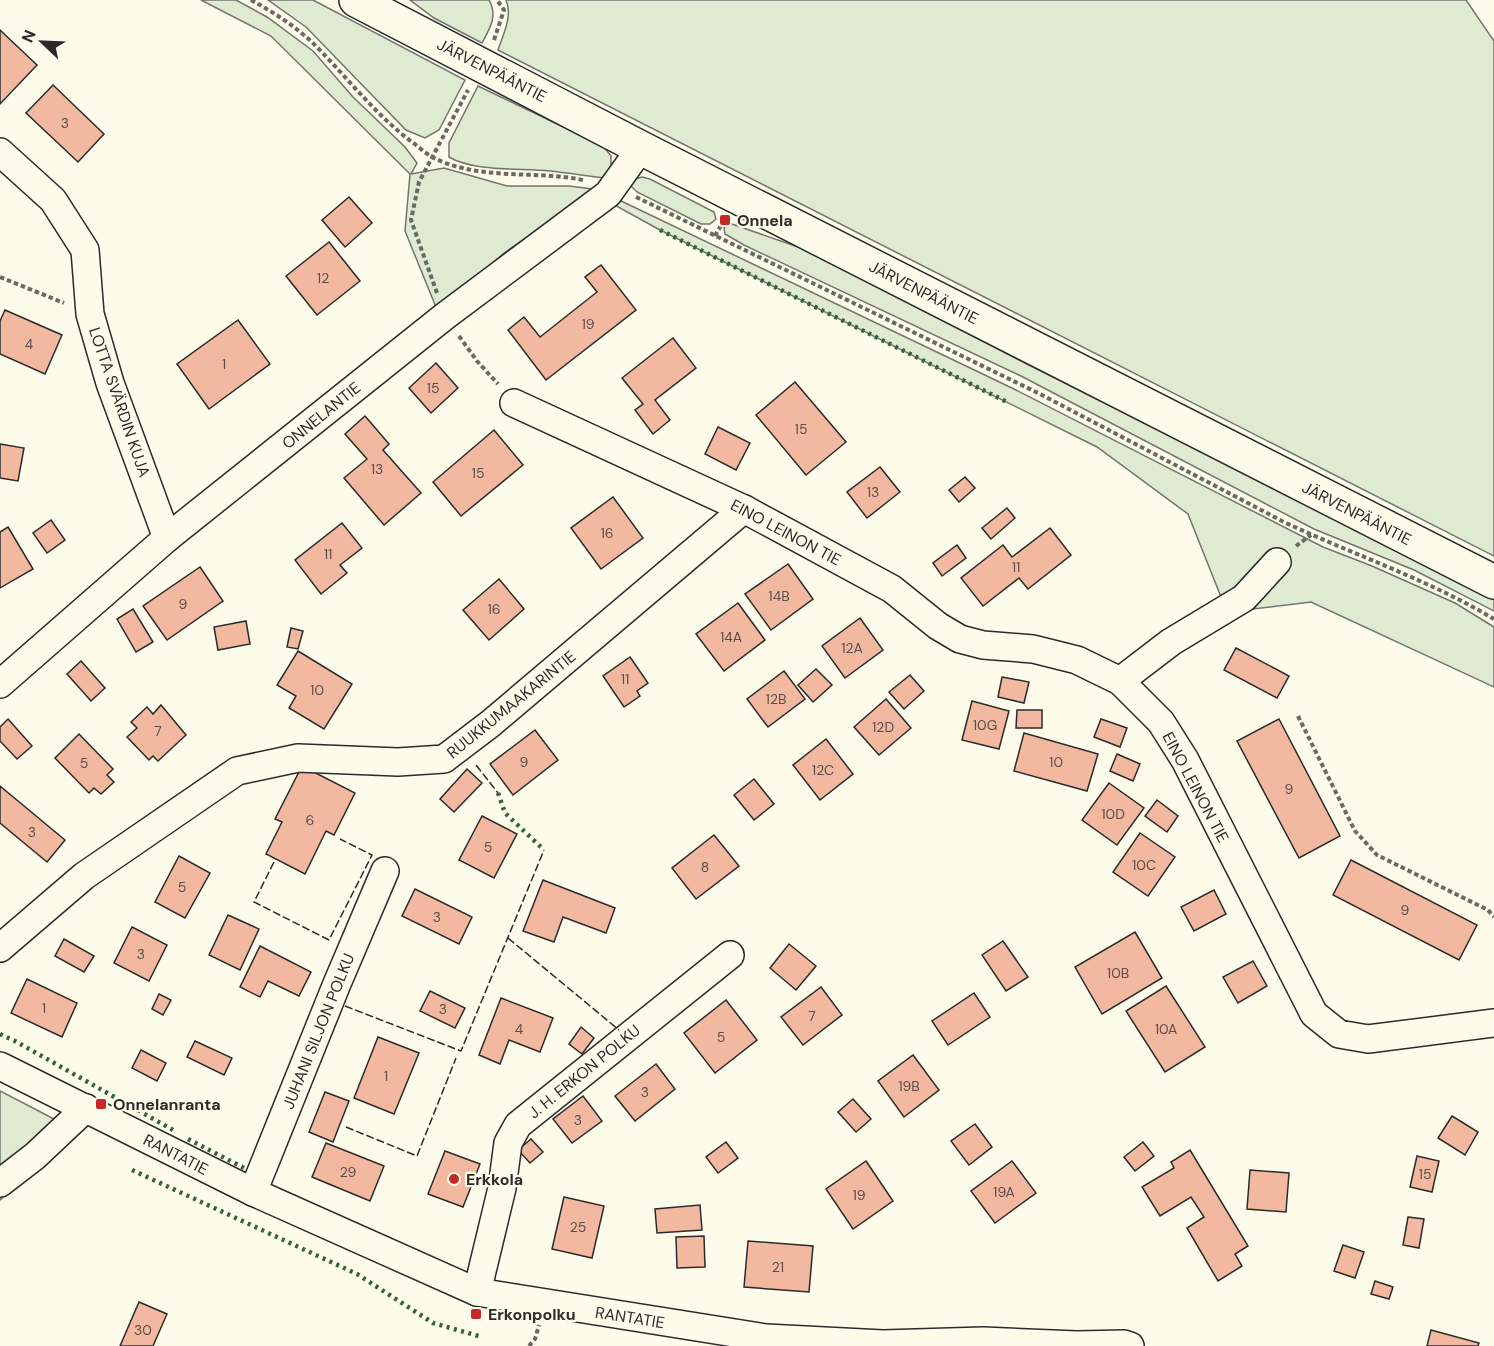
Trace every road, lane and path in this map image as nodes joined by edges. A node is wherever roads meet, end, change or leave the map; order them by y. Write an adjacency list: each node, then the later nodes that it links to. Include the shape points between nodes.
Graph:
1 (251, 0): 8 (path, via 310,41 378,114)
2 (356, 0): 6 (main road, JÄRVENPÄÄNTIE)
3 (497, 0): 4 (path, via 504,10)
4 (494, 41)
5 (471, 84): 8 (path)
6 (640, 148): 9 (street, ONNELANTIE); 18 (main road, JÄRVENPÄÄNTIE)
7 (0, 152): 13 (street, LOTTA SVÄRDIN KUJA, via 53,200 85,250)
8 (433, 157): 9 (path, via 469,171 564,176)
9 (615, 187): 11 (path); 16 (street, ONNELANTIE, via 445,316)
10 (725, 220): 11 (path)
11 (715, 236): 19 (path, via 1041,394 1284,522 1401,572)
12 (0, 277): 13 (path)
13 (90, 314): 16 (street, LOTTA SVÄRDIN KUJA, via 110,383)
14 (514, 403): 15 (street, EINO LEINON TIE)
15 (744, 509): 20 (street, EINO LEINON TIE, via 892,589 960,639 1077,660); 25 (street, RUUKKUMAAKARINTIE, via 444,759 398,762 298,758 237,771 84,876)
16 (167, 538): 21 (street, ONNELANTIE)
17 (1277, 562): 20 (street, via 1244,598 1171,642)
18 (1494, 582)
19 (1494, 619)
20 (1120, 681): 27 (street, EINO LEINON TIE, via 1161,722 1185,760 1314,1014 1339,1034 1368,1039)
21 (0, 684)
22 (1298, 716): 24 (path, via 1355,831 1377,855 1488,910)
23 (385, 871): 31 (street, JUHANI SILJON POLKU)
24 (1494, 917)
25 (0, 948)
26 (730, 955): 32 (street, J. H. ERKON POLKU, via 518,1125 508,1143 502,1188)
27 (1494, 1023)
28 (0, 1066): 29 (street, RANTATIE)
29 (86, 1108): 30 (street); 31 (street, RANTATIE)
30 (0, 1183)
31 (253, 1192): 32 (street, RANTATIE)
32 (477, 1292): 33 (street, RANTATIE, via 766,1338)
33 (883, 1345): 34 (street, RANTATIE, via 983,1341)
34 (1076, 1345): 35 (street, RANTATIE)
35 (1130, 1346)

